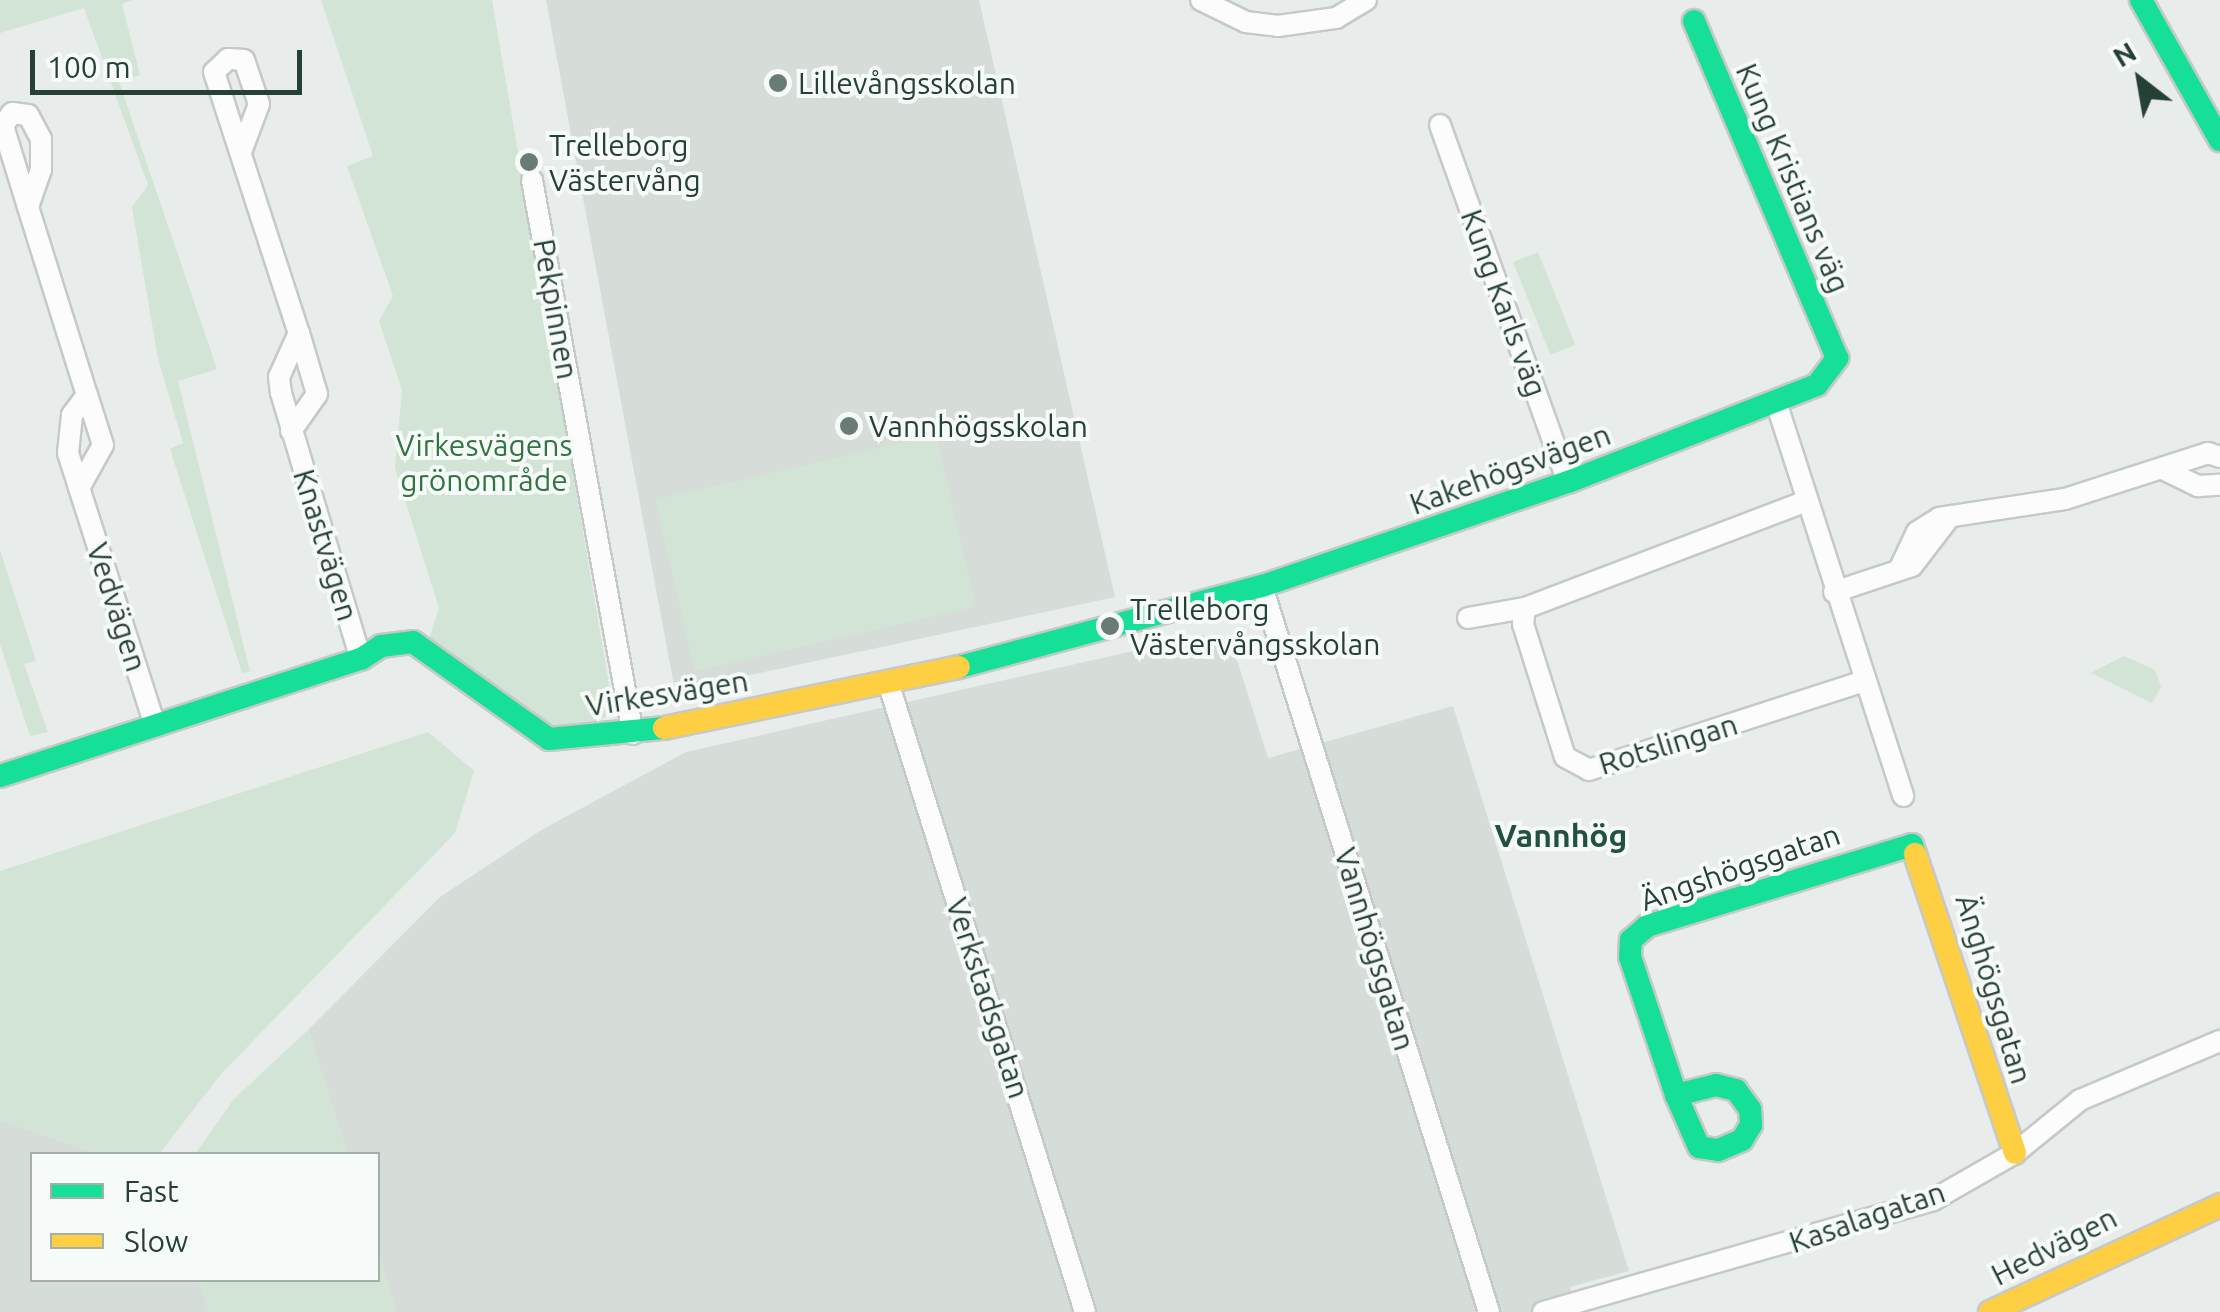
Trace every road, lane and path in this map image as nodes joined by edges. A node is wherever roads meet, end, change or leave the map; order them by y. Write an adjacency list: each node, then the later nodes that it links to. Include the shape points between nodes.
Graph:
1 (1201, 0): 2 (street, via 1246,22 1278,26 1336,18)
2 (1366, 0)
3 (2141, 0): 6 (street)
4 (1694, 21): 11 (street, Kung Kristians väg)
5 (1440, 125): 17 (street, Kung Karls väg)
6 (2220, 140)
7 (241, 152): 10 (street, Knastvägen)
8 (532, 180): 29 (street, Pekpinnen)
9 (28, 207): 12 (street)
10 (299, 333): 14 (street, Knastvägen, via 280,376); 14 (street, Knastvägen, via 317,394)
11 (1837, 358): 13 (street, Kakehögsvägen, via 1817,385)
12 (87, 395): 19 (street, Vedvägen, via 67,438); 19 (street, via 103,445)
13 (1776, 402): 17 (street, Kakehögsvägen); 20 (street)
14 (291, 431): 25 (street, Knastvägen)
15 (2220, 457): 16 (street, via 2208,453)
16 (2165, 470): 18 (street, via 2198,486); 22 (street, via 2065,500 1950,518 1917,532 1899,570)
17 (1568, 482): 21 (street, Kakehögsvägen)
18 (2220, 485)
19 (79, 488): 28 (street, Vedvägen)
20 (1804, 502): 22 (street); 23 (street)
21 (1262, 586): 27 (street, Virkesvägen); 40 (street, Vannhögsgatan)
22 (1834, 592): 26 (street)
23 (1525, 608): 24 (street); 26 (street, Rotslingan, via 1523,624 1566,758 1589,770)
24 (1468, 618)
25 (362, 659): 28 (street, Virkesvägen); 29 (street, Virkesvägen, via 381,646 412,642 549,739)
26 (1864, 681): 31 (street)
27 (888, 684): 29 (street, Virkesvägen); 39 (street, Verkstadsgatan)
28 (154, 725): 30 (street, Virkesvägen)
29 (633, 734)
30 (0, 776)
31 (1903, 796)
32 (1912, 845): 34 (street, Ängshögsgatan, via 1647,926 1631,940 1630,957); 35 (street, Änghögsgatan)
33 (2220, 1041): 35 (street, Kasalagatan, via 2080,1100)
34 (1676, 1095)
35 (2015, 1153): 41 (street, Kasalagatan, via 1933,1200 1887,1216)
36 (2220, 1188): 38 (street, Hedvägen)
37 (2220, 1205): 38 (street, Hedvägen)
38 (2146, 1234): 42 (street, Hedvägen)
39 (1085, 1312)
40 (1489, 1312)
41 (1543, 1312)
42 (1990, 1312)

